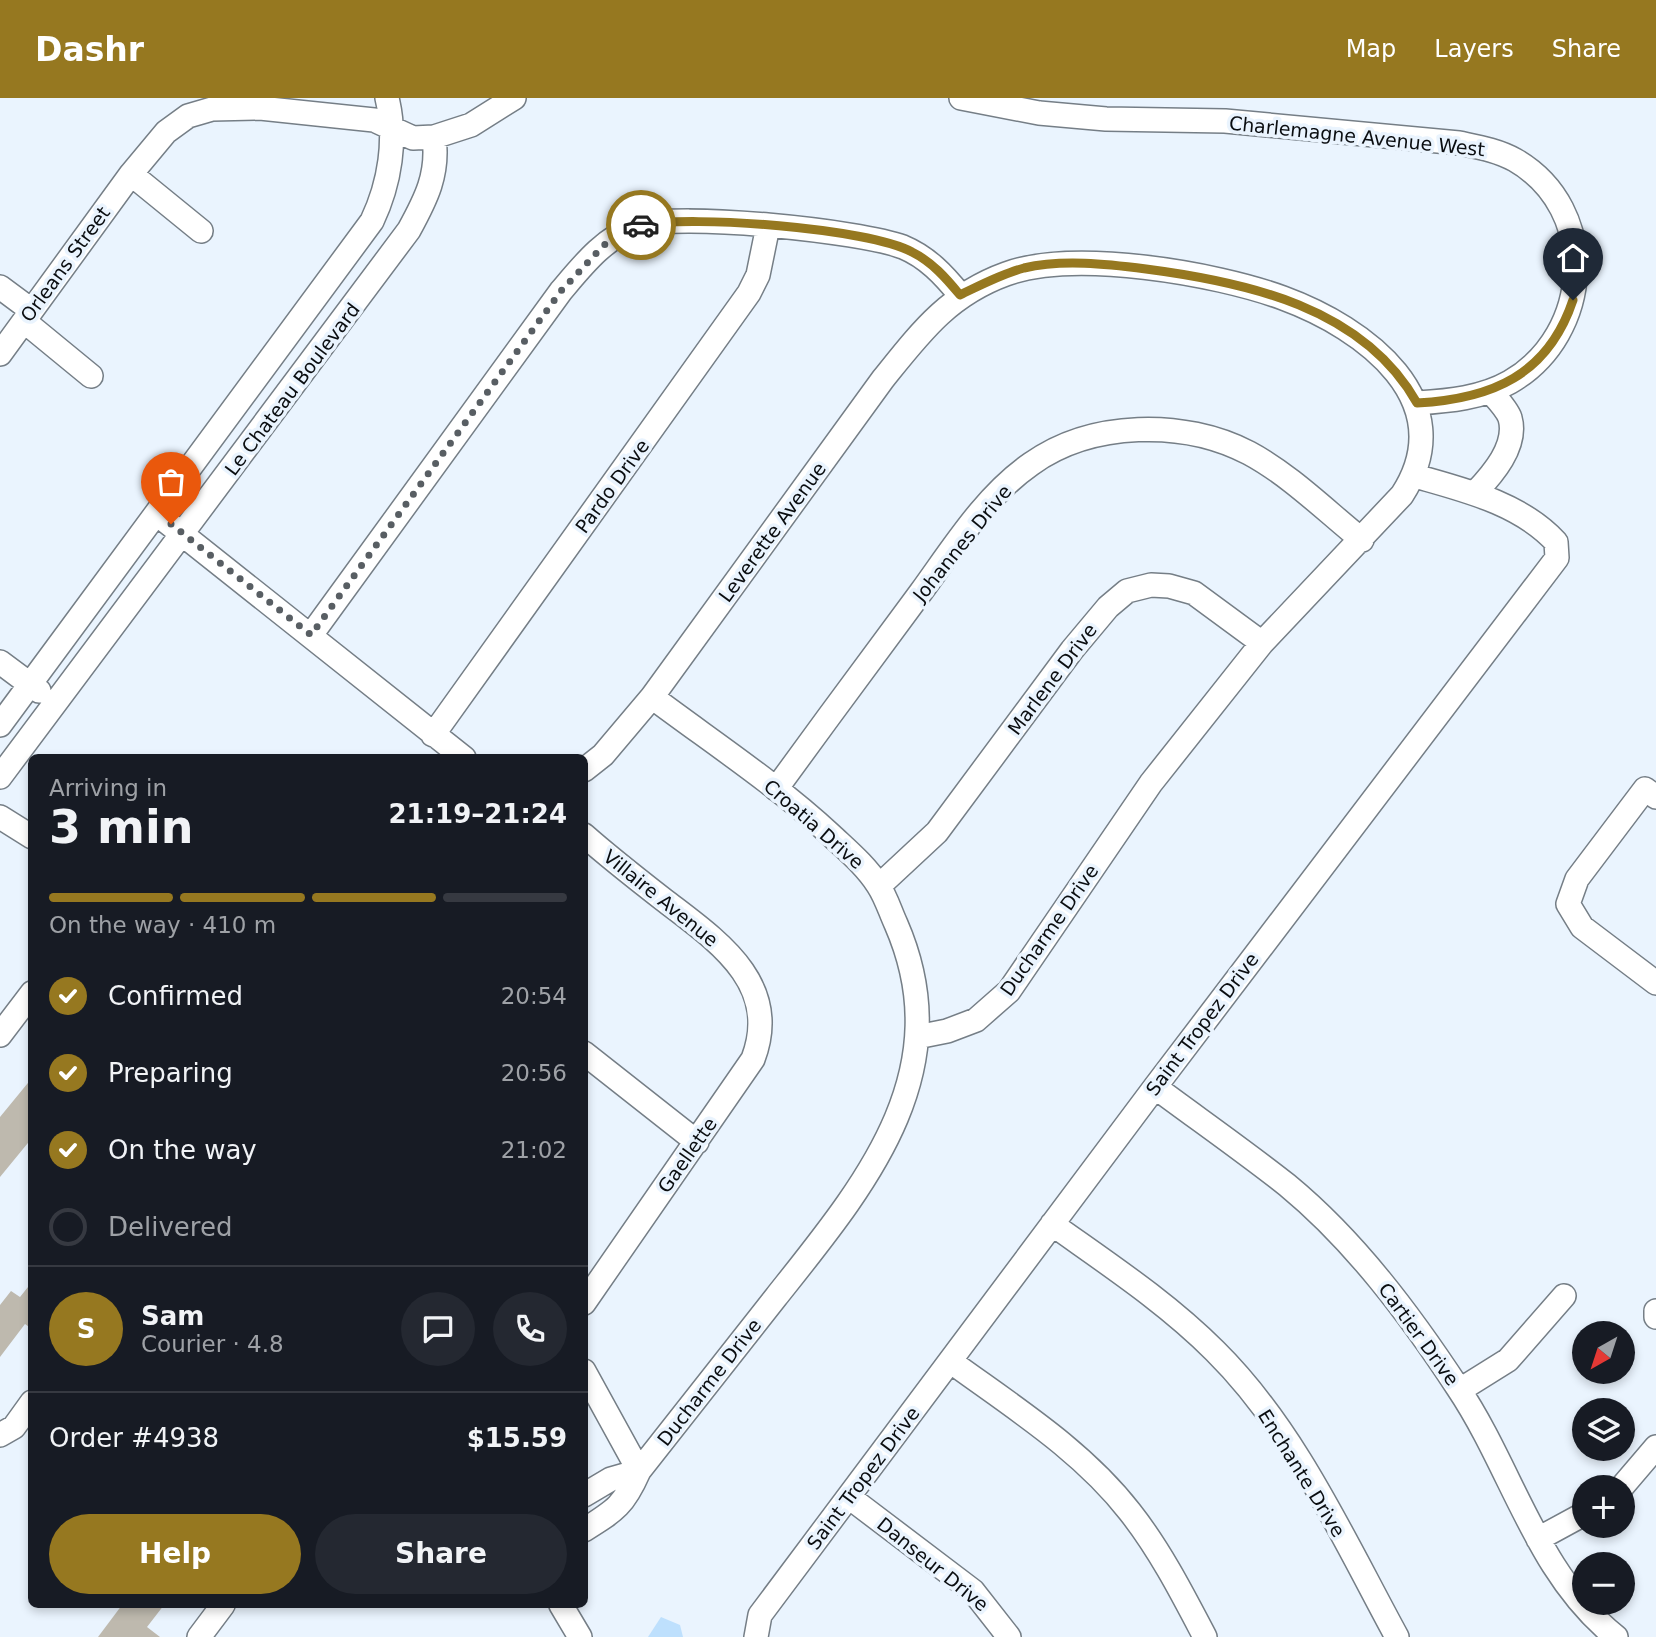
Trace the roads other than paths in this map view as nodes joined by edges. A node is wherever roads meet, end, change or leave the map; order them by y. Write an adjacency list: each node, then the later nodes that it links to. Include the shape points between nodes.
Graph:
1 (387, 98): 4 (street, Le Chateau Boulevard)
2 (514, 98): 5 (street, via 471,125)
3 (961, 98): 16 (street, Charlemagne Avenue West, via 1106,119 1225,121 1459,143 1487,148 1517,161 1543,184 1562,211 1575,251 1575,288 1566,324 1554,342 1524,372)
4 (392, 130): 5 (street, via 413,138); 6 (street, Orleans Street, via 374,120 260,108 212,109 178,122); 9 (street, Le Chateau Boulevard, via 381,201)
5 (434, 137): 10 (street, Le Chateau Boulevard, via 436,166 430,192)
6 (131, 174): 8 (street); 13 (street, Orleans Street)
7 (768, 226): 12 (street, via 901,246 926,260); 23 (street, via 662,221 639,225 604,245 561,291); 30 (street, Pardo Drive, via 758,275 744,301)
8 (201, 231)
9 (354, 248): 10 (street); 20 (street, Le Chateau Boulevard)
10 (381, 268): 21 (street, Le Chateau Boulevard)
11 (0, 286): 13 (street)
12 (960, 295): 17 (street, via 1004,275 1055,264 1202,276 1285,298 1338,324 1395,370); 27 (street, Leverette Avenue, via 883,379)
13 (27, 315): 14 (street, Orleans Street); 15 (street)
14 (0, 354)
15 (91, 376)
16 (1490, 391): 17 (street, Charlemagne Avenue West); 19 (street, via 1510,419 1509,441 1497,469)
17 (1417, 403): 18 (street, Ducharme Drive, via 1422,440)
18 (1415, 476): 19 (street, Saint Tropez Drive); 22 (street, Ducharme Drive)
19 (1475, 493): 46 (street, Saint Tropez Drive, via 1548,533 1559,550 1557,558)
20 (158, 515): 21 (street); 26 (street, Le Chateau Boulevard)
21 (184, 534): 23 (street); 28 (street, Le Chateau Boulevard)
22 (1362, 540): 24 (street, Ducharme Drive); 34 (street, Johannes Drive, via 1269,466 1208,438 1148,429 1062,446 1029,465 984,509)
23 (311, 635): 30 (street)
24 (1262, 643): 39 (street, Marlene Drive, via 1194,593 1151,585 1127,591 1072,650 937,832); 44 (street, Ducharme Drive, via 1151,783 1009,991 976,1020)
25 (0, 662): 26 (street)
26 (28, 684): 28 (street); 29 (street, Le Chateau Boulevard)
27 (652, 697): 32 (street, Leverette Avenue); 34 (street, Croatia Drive)
28 (56, 702): 33 (street, Le Chateau Boulevard)
29 (0, 725)
30 (433, 735): 31 (street)
31 (459, 754)
32 (588, 767)
33 (0, 777)
34 (776, 789): 39 (street, Croatia Drive, via 858,860)
35 (1651, 793): 40 (street, via 1577,880 1568,904 1582,926)
36 (0, 817): 37 (street)
37 (28, 834)
38 (588, 838): 42 (street, Villaire Avenue, via 712,937 741,969)
39 (879, 886): 44 (street, Croatia Drive, via 911,963)
40 (1656, 983)
41 (28, 998): 43 (street)
42 (757, 998): 47 (street, Gaellette, via 761,1029 753,1059)
43 (0, 1035)
44 (917, 1037): 59 (street, Ducharme Drive, via 910,1086 873,1166 800,1267)
45 (588, 1056): 47 (street)
46 (1154, 1087): 48 (street, Saint Tropez Drive); 55 (street, Cartier Drive, via 1288,1186 1336,1233 1412,1321)
47 (696, 1142): 50 (street, Gaellette)
48 (1052, 1224): 53 (street, Saint Tropez Drive); 73 (street, Enchante Drive, via 1157,1300 1217,1352 1244,1384 1297,1457)
49 (1564, 1296): 55 (street, via 1508,1360)
50 (588, 1297)
51 (1656, 1311): 52 (street)
52 (1656, 1317)
53 (950, 1361): 62 (street, Saint Tropez Drive); 72 (street, via 1050,1433 1111,1489 1158,1552)
54 (588, 1378): 59 (street)
55 (1460, 1390): 65 (street, Cartier Drive)
56 (28, 1407): 57 (street)
57 (0, 1435)
58 (1656, 1447): 60 (street)
59 (639, 1471): 61 (street, via 611,1479); 64 (street, Ducharme Drive, via 628,1498)
60 (1632, 1475)
61 (588, 1493)
62 (849, 1497): 70 (street, Saint Tropez Drive, via 760,1615); 71 (street, Danseur Drive, via 973,1591)
63 (1572, 1521): 65 (street)
64 (588, 1527)
65 (1538, 1539): 74 (street, Cartier Drive, via 1573,1595)
66 (221, 1608): 68 (street)
67 (563, 1608): 69 (street)
68 (199, 1637)
69 (580, 1637)
70 (755, 1637)
71 (1009, 1637)
72 (1205, 1637)
73 (1397, 1637)
74 (1616, 1637)

